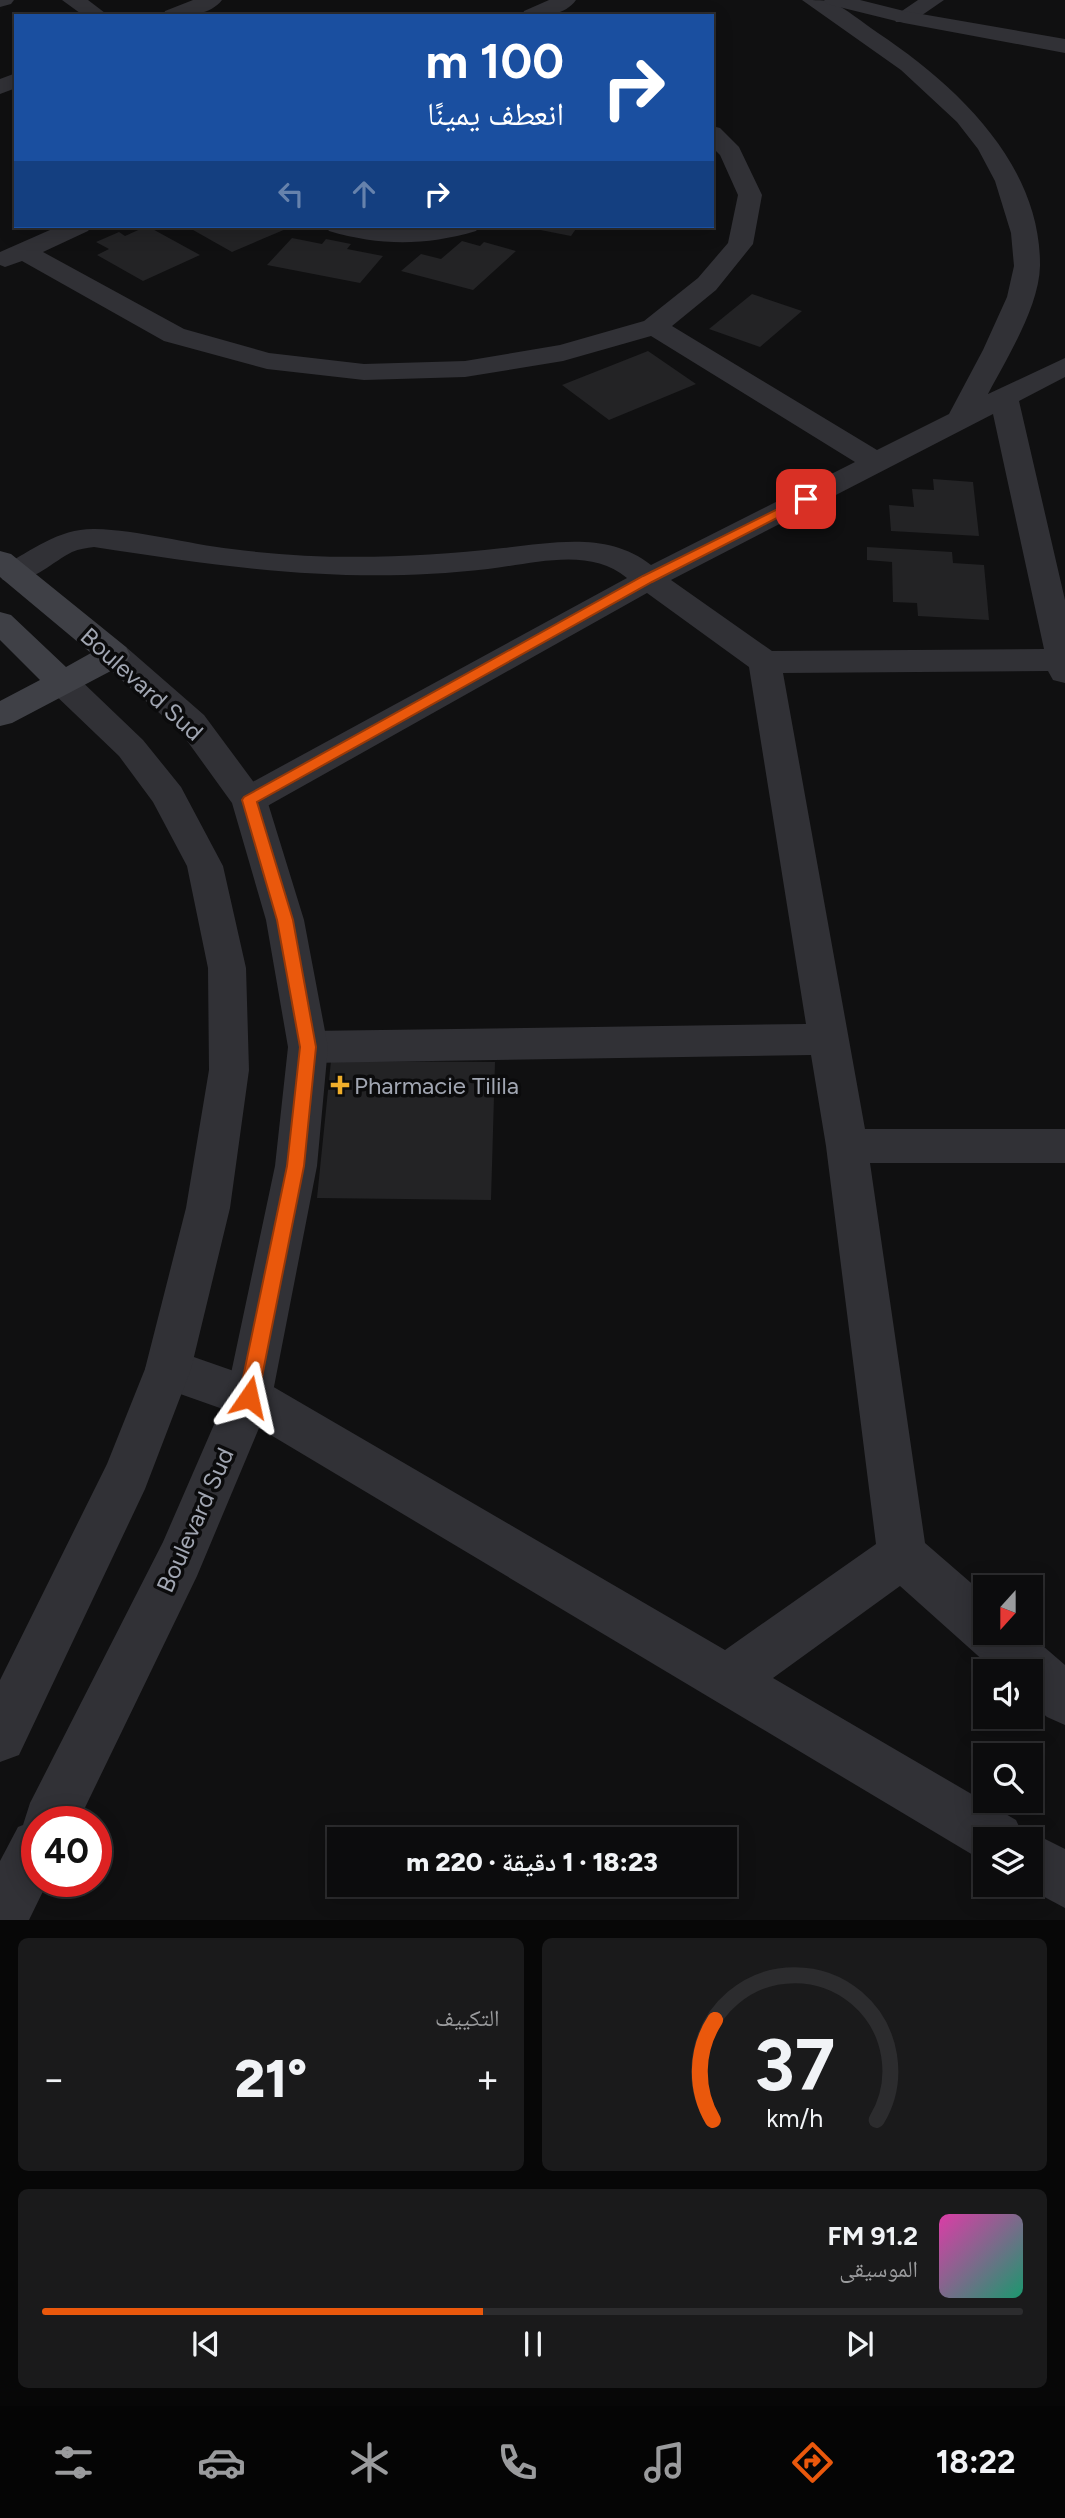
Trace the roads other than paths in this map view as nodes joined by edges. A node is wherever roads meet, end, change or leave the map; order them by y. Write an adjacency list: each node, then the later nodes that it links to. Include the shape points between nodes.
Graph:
1 (73, 0): 7 (street)
2 (211, 0): 8 (street)
3 (566, 0): 9 (street)
4 (813, 0): 20 (street, via 918,73 962,112 993,152 1013,189 1025,235 1025,280 1001,341)
5 (834, 0): 10 (street)
6 (933, 0): 10 (street)
7 (96, 14)
8 (178, 14)
9 (536, 14)
10 (904, 17): 11 (street)
11 (1065, 46)
12 (714, 135): 17 (street, via 731,152 750,195 740,244 707,284)
13 (74, 228): 16 (street)
14 (345, 228): 15 (street, via 394,237 425,237)
15 (459, 228)
16 (11, 256): 17 (street, via 174,335 279,362 364,372 465,369 564,353)
17 (654, 327): 21 (street)
18 (1065, 366): 19 (street)
19 (1004, 397): 20 (street); 28 (street)
20 (962, 417): 21 (street)
21 (878, 463): 23 (street)
22 (7, 567): 23 (street, via 67,542 94,538 315,566 431,566 572,550 625,559); 24 (main road, Boulevard Sud)
23 (648, 579): 27 (street); 31 (street)
24 (44, 597): 25 (main road); 26 (main road, Boulevard Sud)
25 (0, 620): 29 (main road)
26 (114, 655): 29 (main road); 31 (street, Boulevard Sud, via 192,723)
27 (765, 662): 28 (street); 32 (street)
28 (1064, 664)
29 (62, 682): 30 (main road); 36 (street, via 131,748 168,796 205,866 227,968 229,1070 208,1208)
30 (0, 715)
31 (249, 800): 33 (street, Boulevard Sud, via 285,920)
32 (828, 1039): 33 (street); 34 (street)
33 (308, 1047): 37 (street, Boulevard Sud, via 296,1166)
34 (847, 1146): 35 (street); 38 (street)
35 (1065, 1146)
36 (168, 1369): 37 (street); 43 (street, via 128,1473)
37 (249, 1397): 41 (street); 44 (street, Boulevard Sud, via 180,1559)
38 (902, 1555): 39 (street); 41 (street)
39 (973, 1617)
40 (1004, 1645): 42 (street)
41 (727, 1680): 45 (street)
42 (1065, 1699)
43 (0, 1736)
44 (57, 1806)
45 (976, 1827)
46 (1043, 1866): 48 (street)
47 (21, 1878): 49 (street)
48 (1065, 1880)
49 (0, 1919)

